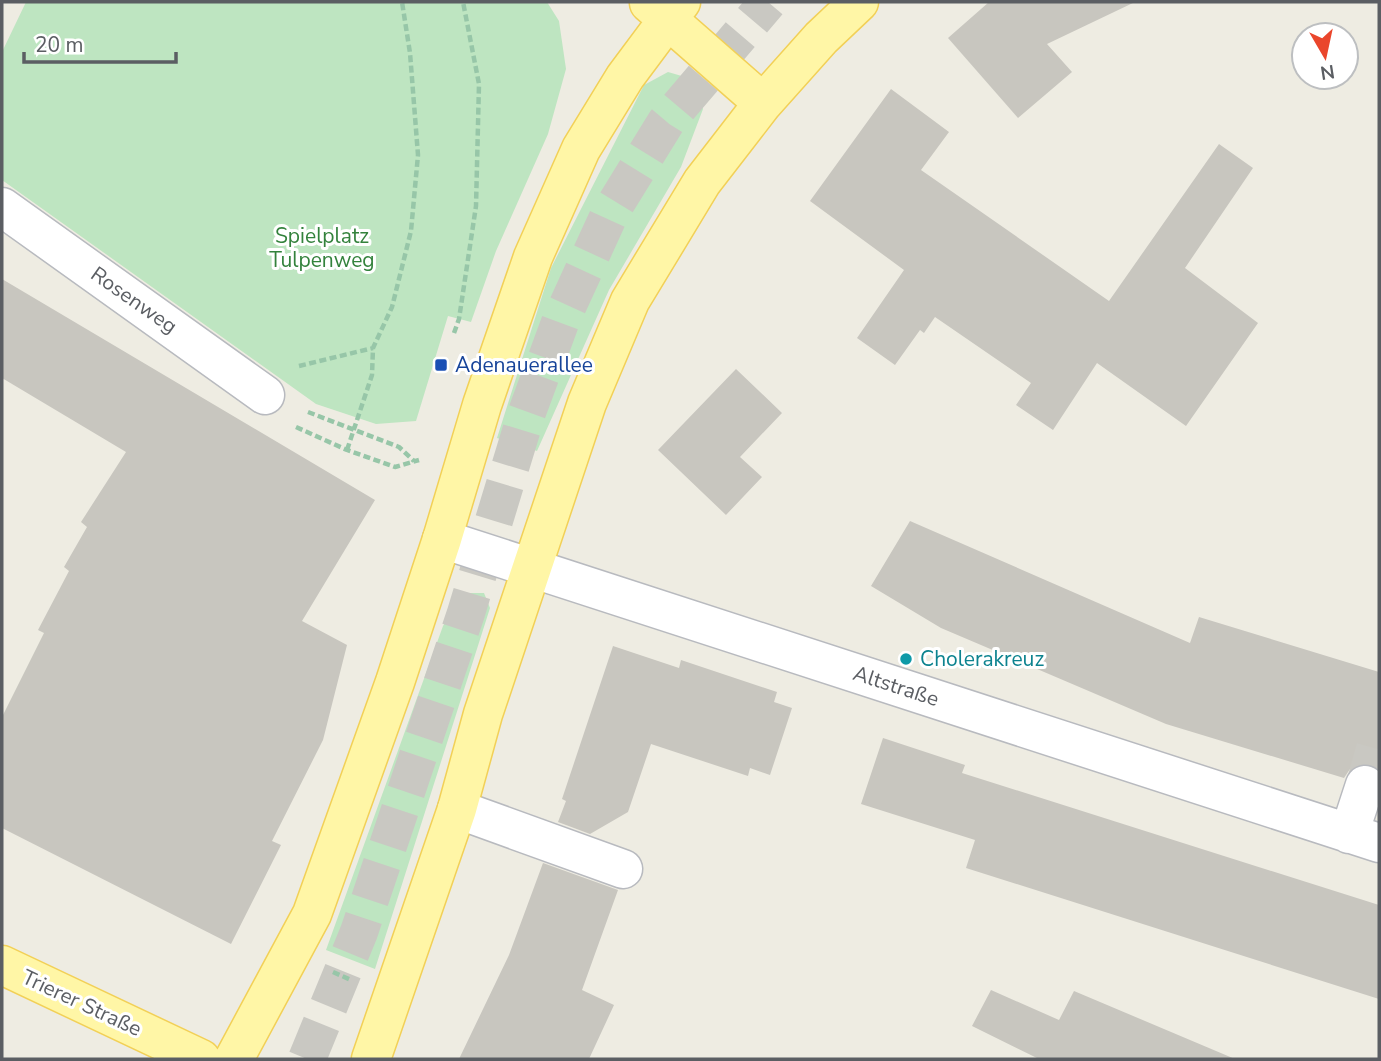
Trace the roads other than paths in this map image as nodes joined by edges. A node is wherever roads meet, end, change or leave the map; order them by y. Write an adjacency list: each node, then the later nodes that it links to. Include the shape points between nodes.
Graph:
1 (859, 2): 3 (main road)
2 (665, 8): 3 (main road); 6 (main road, via 581,149 533,257)
3 (763, 103): 7 (main road, via 702,182 630,301 587,403)
4 (2, 207): 5 (street, Rosenweg)
5 (255, 386)
6 (442, 539): 7 (street, Altstraße); 14 (main road, via 312,914)
7 (531, 567): 9 (main road); 10 (street, Altstraße)
8 (1365, 785): 10 (street, Altstraße)
9 (457, 809): 11 (street); 15 (main road)
10 (1364, 839)
11 (623, 869)
12 (2, 965): 13 (main road, Trierer Straße)
13 (201, 1059)
14 (234, 1059)
15 (371, 1059)

